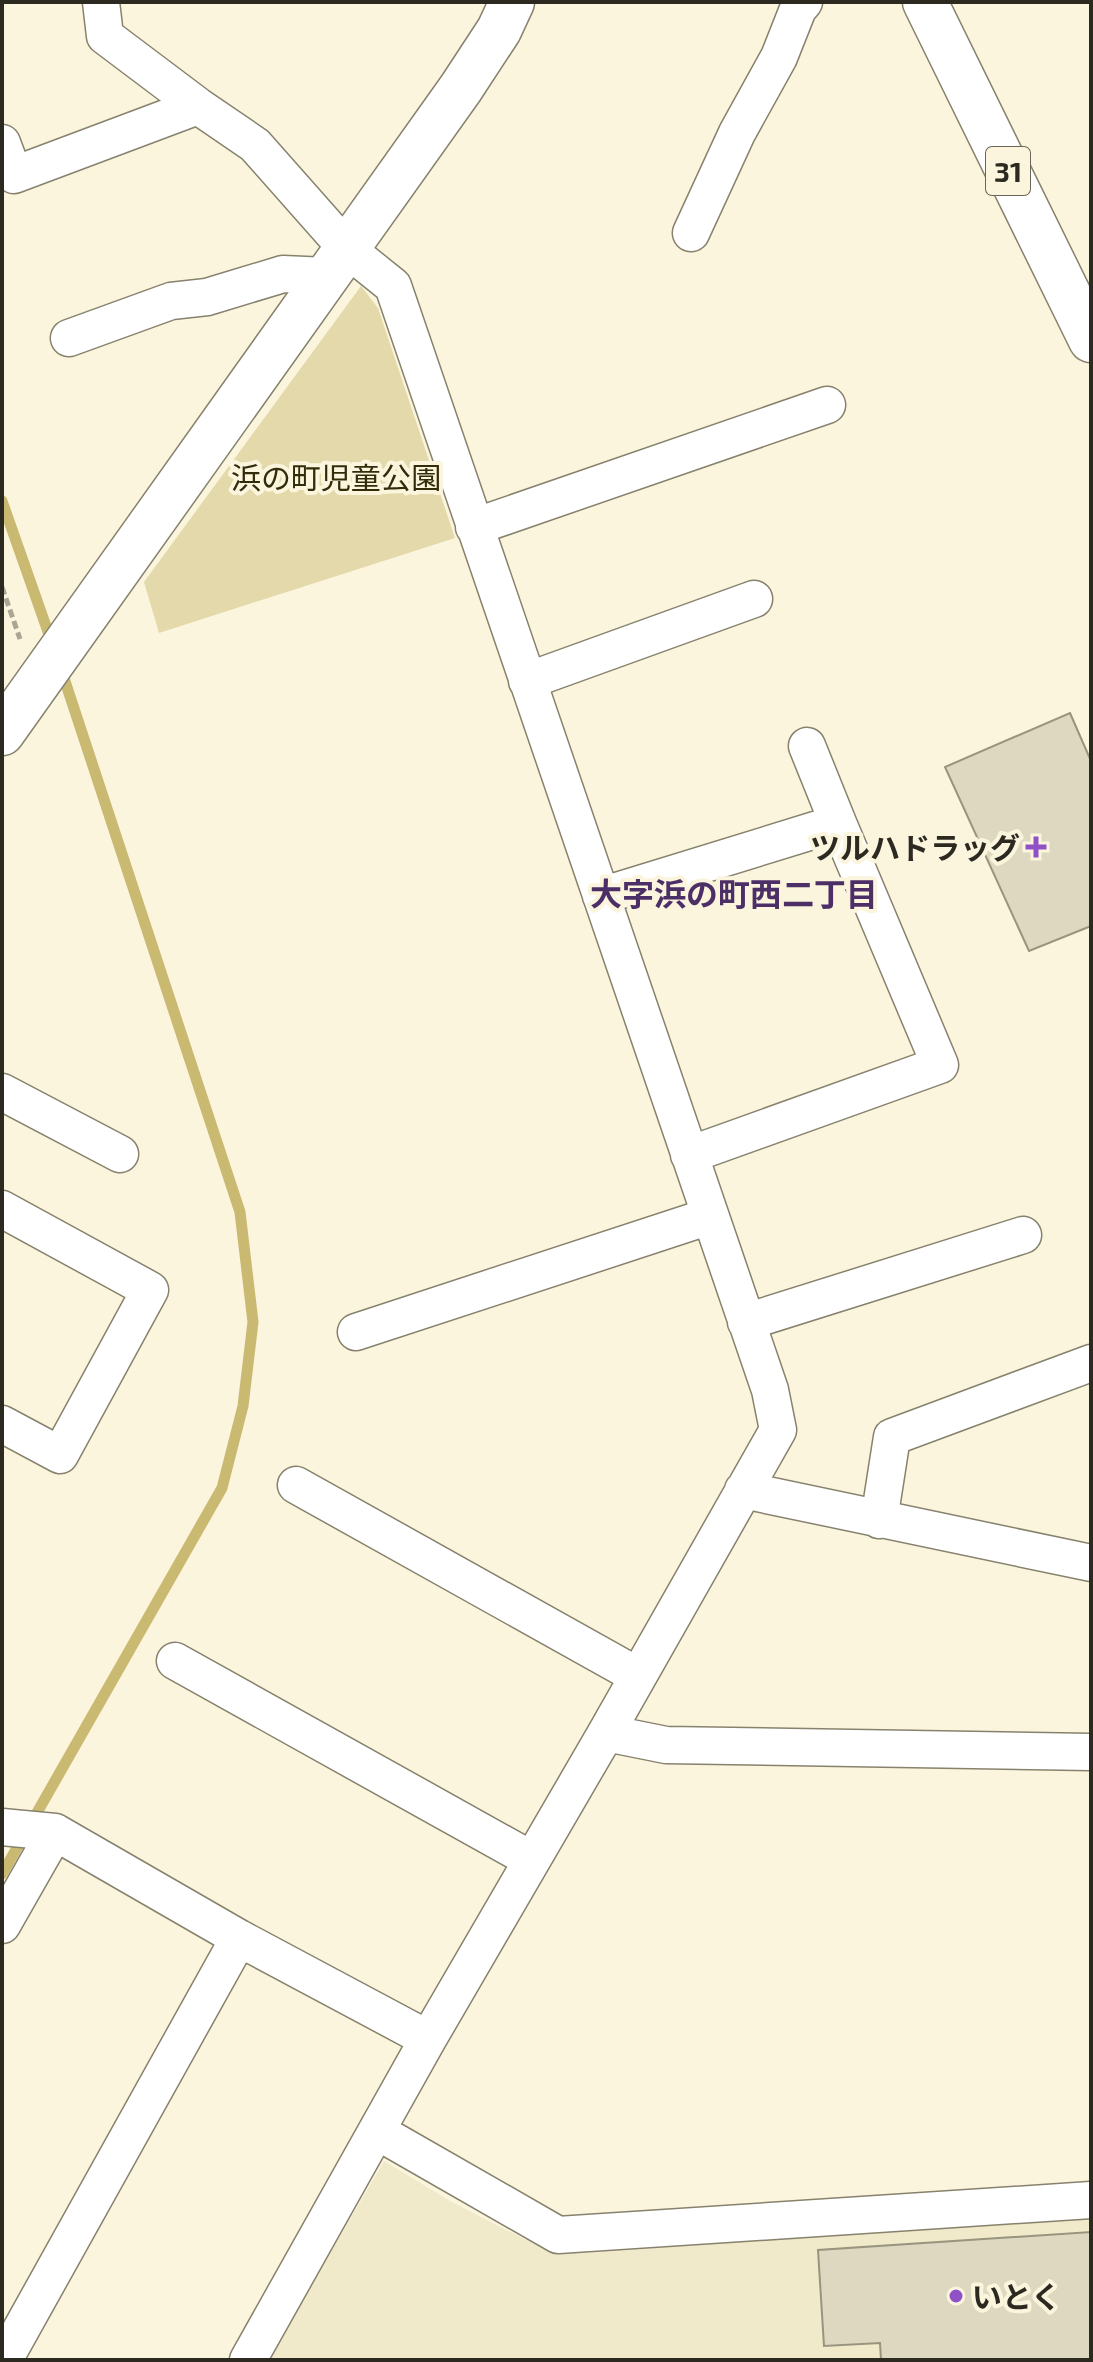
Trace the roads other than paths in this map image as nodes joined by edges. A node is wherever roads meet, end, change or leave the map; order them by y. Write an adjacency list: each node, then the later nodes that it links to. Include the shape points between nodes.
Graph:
1 (101, 2): 5 (street, via 105,36)
2 (512, 2): 8 (street, via 461,88)
3 (804, 2): 7 (street)
4 (925, 2): 10 (street, 31)
5 (198, 106): 6 (street, via 14,175); 8 (street, via 255,145)
6 (2, 143)
7 (691, 233)
8 (337, 263): 9 (street, via 207,297 171,301); 12 (street, via 393,286); 15 (street)
9 (69, 338)
10 (1091, 340)
11 (827, 405): 12 (street)
12 (474, 527): 14 (street)
13 (754, 599): 14 (street)
14 (527, 681): 18 (street)
15 (2, 733)
16 (807, 746): 17 (street)
17 (838, 823): 18 (street); 21 (street, via 940,1065)
18 (601, 896): 21 (street)
19 (2, 1092): 20 (street)
20 (120, 1154)
21 (689, 1155): 23 (street)
22 (2, 1209): 28 (street, via 150,1290 60,1455)
23 (710, 1216): 25 (street); 26 (street)
24 (1023, 1235): 25 (street)
25 (746, 1322): 30 (street, via 778,1430)
26 (356, 1332)
27 (1091, 1363): 31 (street, via 892,1437)
28 (2, 1424)
29 (296, 1485): 34 (street)
30 (743, 1490): 31 (street); 34 (street)
31 (879, 1520): 32 (street)
32 (1091, 1563)
33 (175, 1661): 38 (street)
34 (638, 1676): 35 (street)
35 (606, 1733): 36 (street, via 666,1745); 38 (street)
36 (1091, 1752)
37 (26, 1830): 39 (street); 40 (street)
38 (532, 1860): 41 (street)
39 (2, 1925)
40 (239, 1938): 41 (street); 44 (street)
41 (428, 2039): 45 (street)
42 (394, 2141): 43 (street, via 558,2235)
43 (1091, 2200)
44 (4, 2360)
45 (248, 2360)

